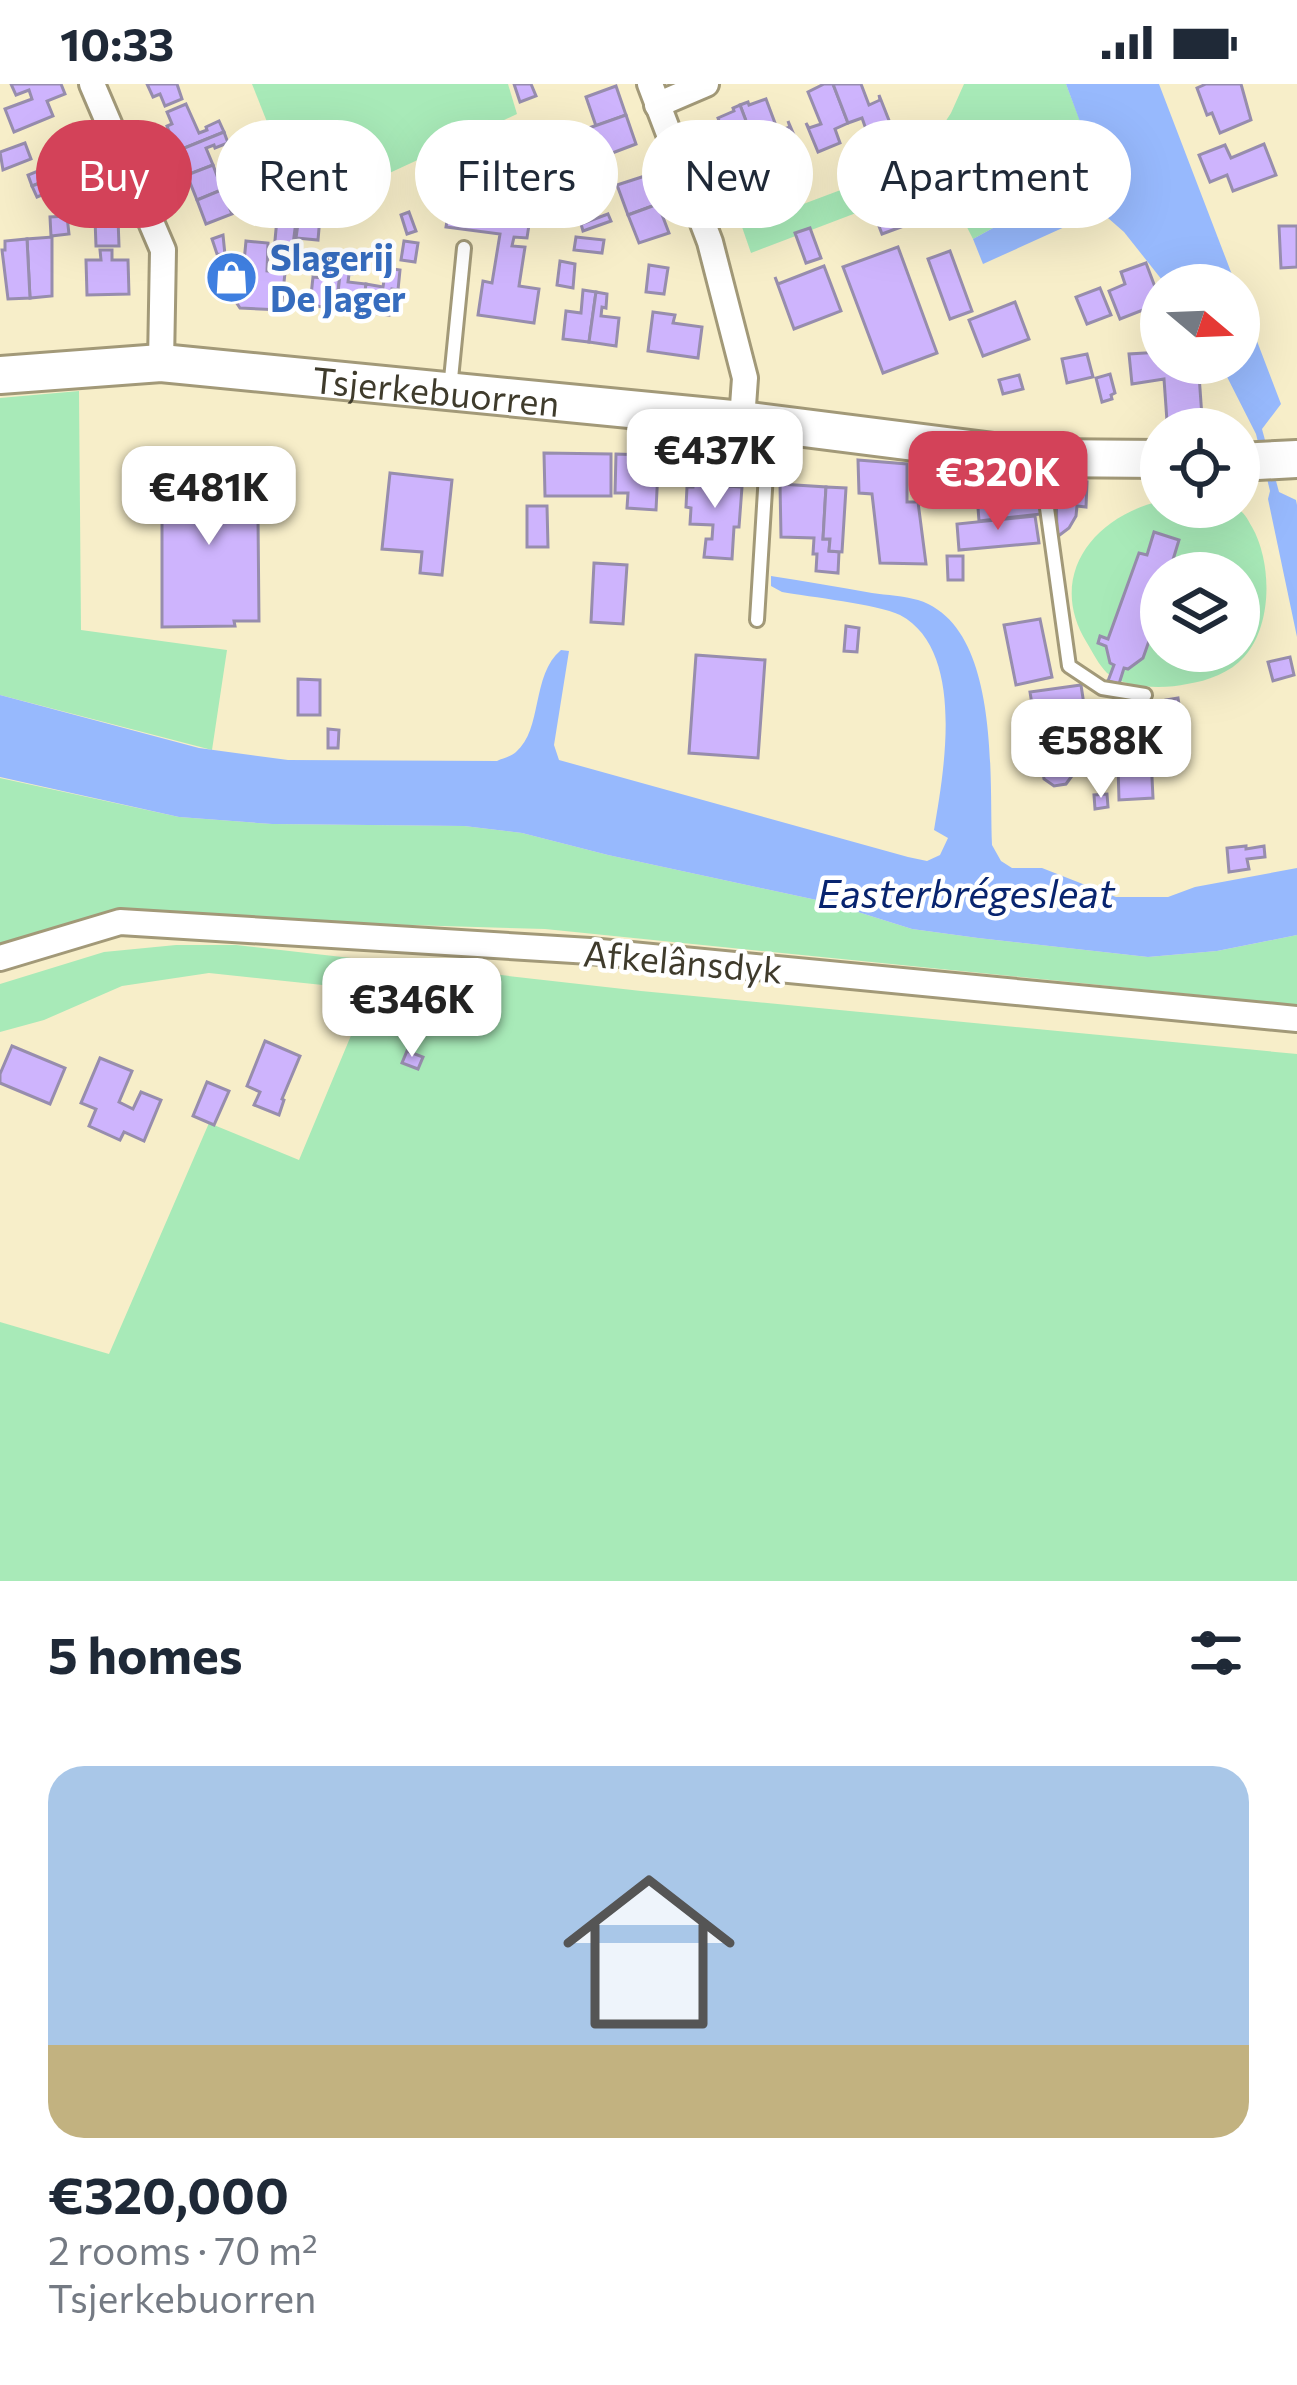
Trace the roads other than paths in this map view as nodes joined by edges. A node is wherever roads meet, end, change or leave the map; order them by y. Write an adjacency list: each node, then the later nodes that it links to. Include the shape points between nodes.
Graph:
1 (92, 84): 5 (street, via 163,250)
2 (706, 84): 3 (street)
3 (653, 95): 8 (street, via 710,242)
4 (464, 248): 7 (lane)
5 (161, 363): 6 (street, Tsjerkebuorren); 7 (street, Tsjerkebuorren)
6 (0, 375)
7 (449, 390): 8 (street, Tsjerkebuorren)
8 (756, 422): 9 (street, Tsjerkebuorren); 13 (lane)
9 (1040, 458): 12 (street, Tsjerkebuorren); 14 (lane, via 1069,666 1102,688)
10 (1295, 459): 11 (street)
11 (1260, 461)
12 (1140, 463)
13 (757, 620)
14 (1145, 695)
15 (0, 958): 16 (street, Afkelânsdyk, via 120,922 590,951)
16 (1297, 1019)

